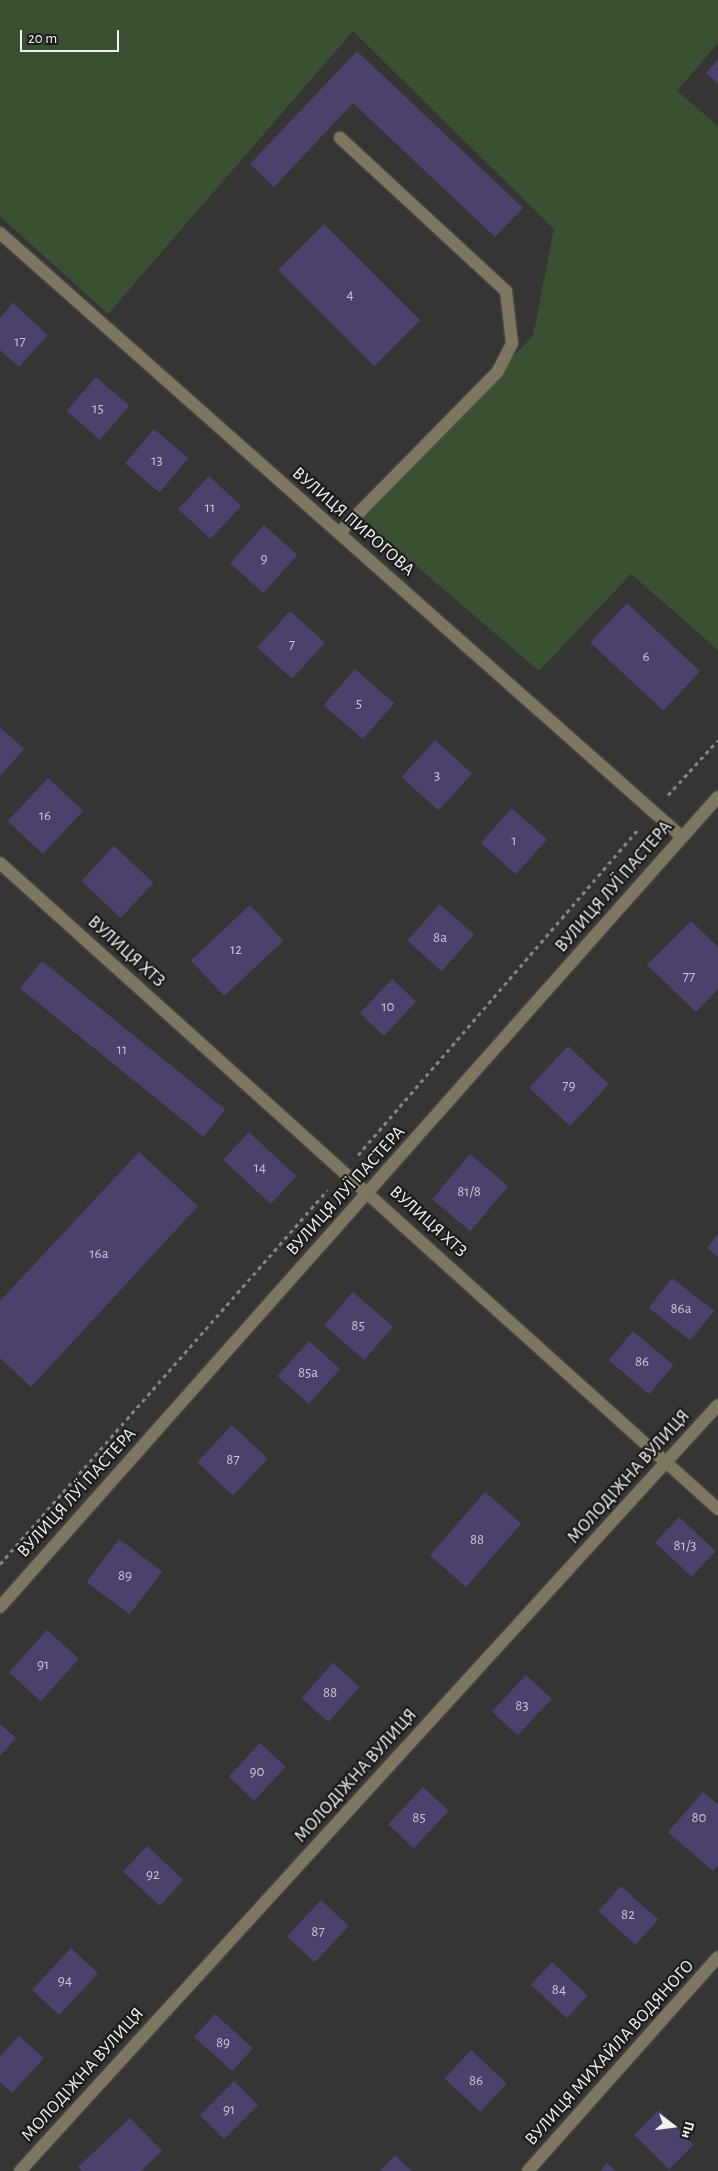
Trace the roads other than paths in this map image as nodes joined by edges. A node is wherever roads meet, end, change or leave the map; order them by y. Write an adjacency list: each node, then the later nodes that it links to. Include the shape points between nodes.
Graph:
1 (340, 138): 3 (street, via 506,291 512,343 498,371)
2 (0, 233): 3 (street, ВУЛИЦЯ ПИРОГОВА)
3 (339, 533): 5 (street, ВУЛИЦЯ ПИРОГОВА)
4 (718, 797): 5 (street, ВУЛИЦЯ ЛУЇ ПАСТЕРА)
5 (682, 837): 7 (street, ВУЛИЦЯ ЛУЇ ПАСТЕРА)
6 (0, 863): 7 (street, ВУЛИЦЯ ХТЗ)
7 (369, 1192): 9 (street, ВУЛИЦЯ ХТЗ); 11 (street, ВУЛИЦЯ ЛУЇ ПАСТЕРА)
8 (718, 1405): 9 (street, МОЛОДІЖНА ВУЛИЦЯ)
9 (666, 1462): 10 (street, ВУЛИЦЯ ХТЗ); 13 (street, МОЛОДІЖНА ВУЛИЦЯ)
10 (718, 1509)
11 (0, 1606)
12 (718, 1957): 14 (street, ВУЛИЦЯ МИХАЙЛА ВОДЯНОГО)
13 (20, 2171)
14 (528, 2171)

